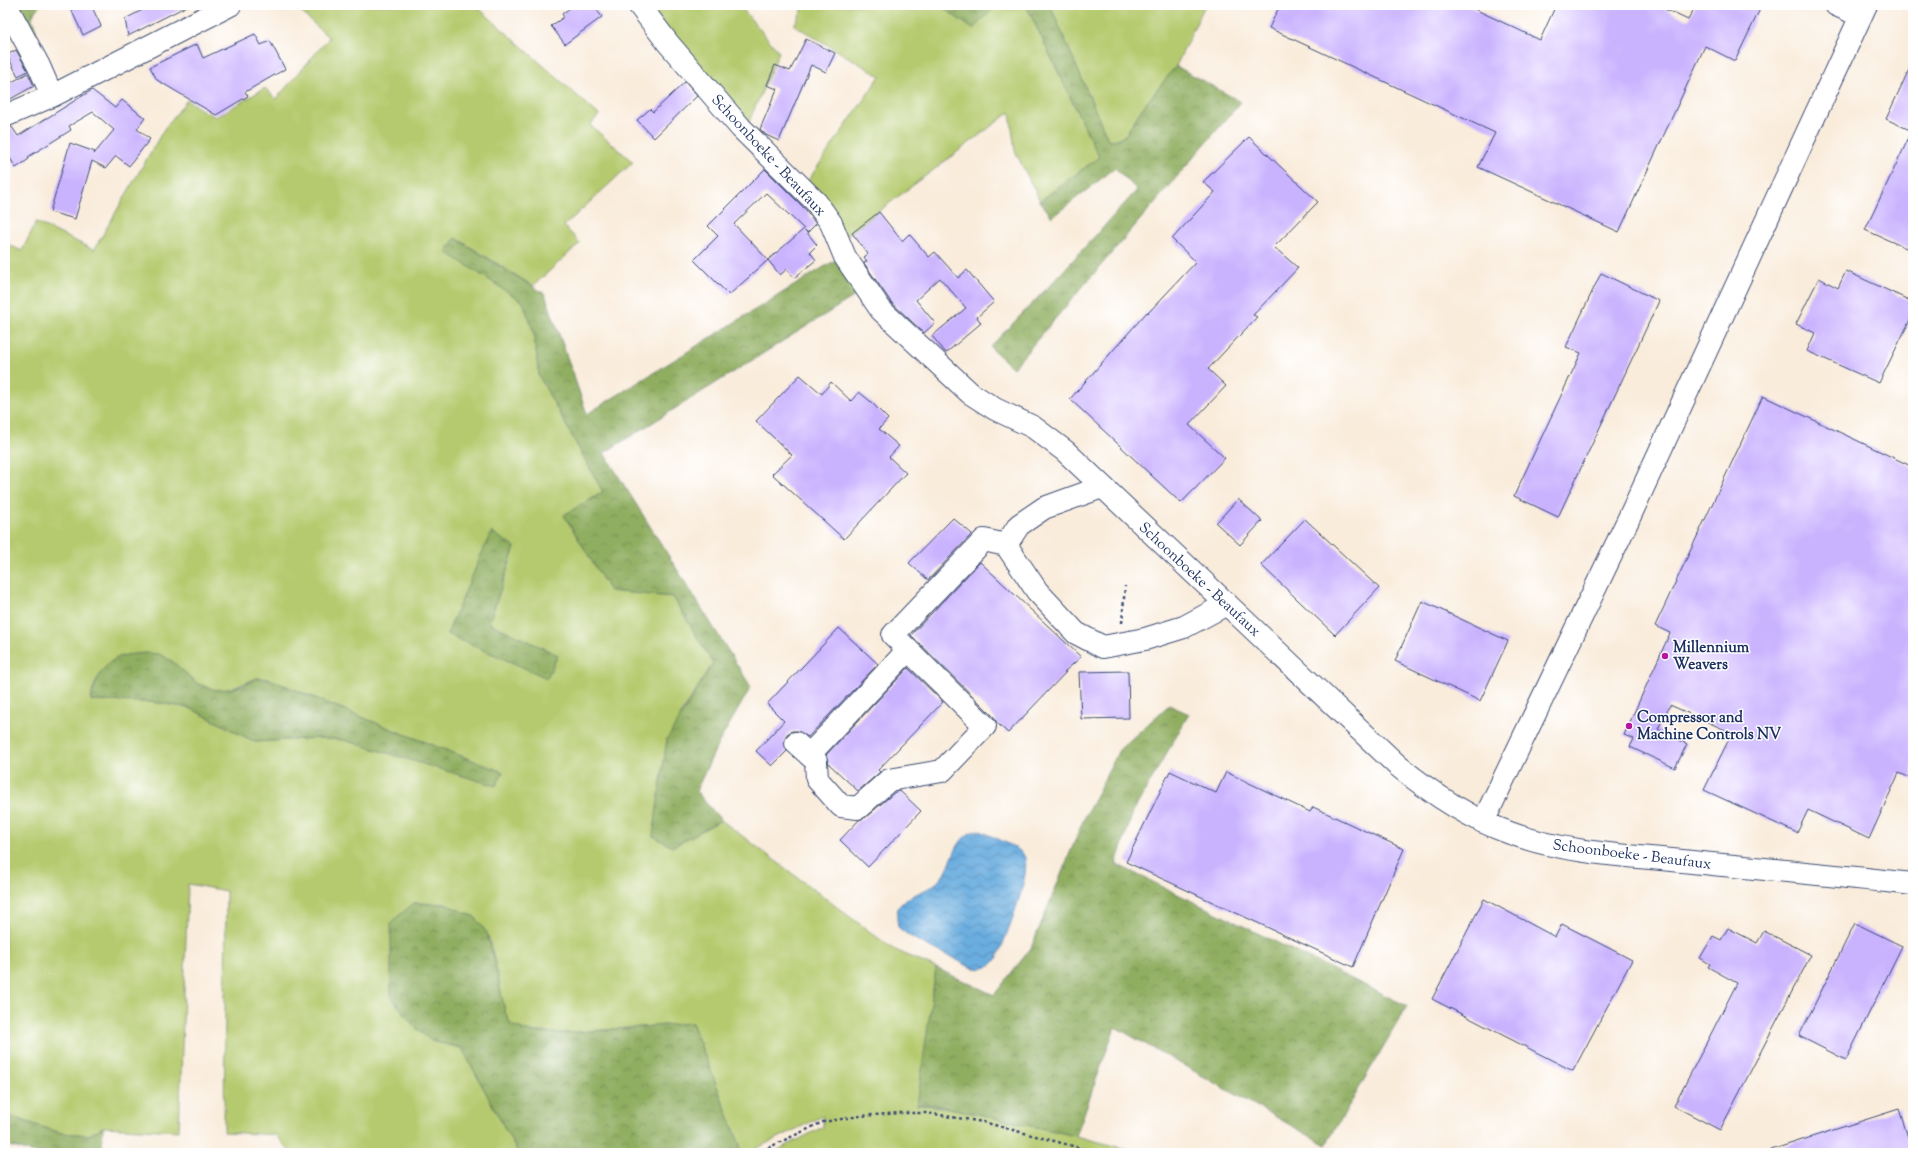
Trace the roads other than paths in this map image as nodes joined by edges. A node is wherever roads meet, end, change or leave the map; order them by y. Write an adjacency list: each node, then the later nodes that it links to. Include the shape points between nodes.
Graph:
1 (230, 5): 6 (street)
2 (639, 5): 8 (street, Schoonboeke - Beaufaux, via 741,128 816,202 831,223 845,257 881,310 970,393 995,409 1033,427 1065,451)
3 (1836, 5): 5 (street)
4 (6, 6): 6 (street, via 39,66)
5 (1863, 11): 12 (street, via 1629,518)
6 (52, 96): 7 (street)
7 (5, 116)
8 (1102, 487): 9 (street, via 1044,508 1019,525); 10 (street, Schoonboeke - Beaufaux)
9 (1006, 545): 10 (street, via 1037,592 1076,633 1103,647 1145,639 1184,627); 11 (street, via 984,540 893,635)
10 (1227, 604): 12 (street, Schoonboeke - Beaufaux, via 1409,775 1442,799)
11 (908, 650): 11 (street, via 802,749 816,762 817,779 841,806 858,808 888,780 942,771 985,726)
12 (1483, 822): 13 (street, Schoonboeke - Beaufaux, via 1510,834 1546,844 1607,854)
13 (1913, 884)

